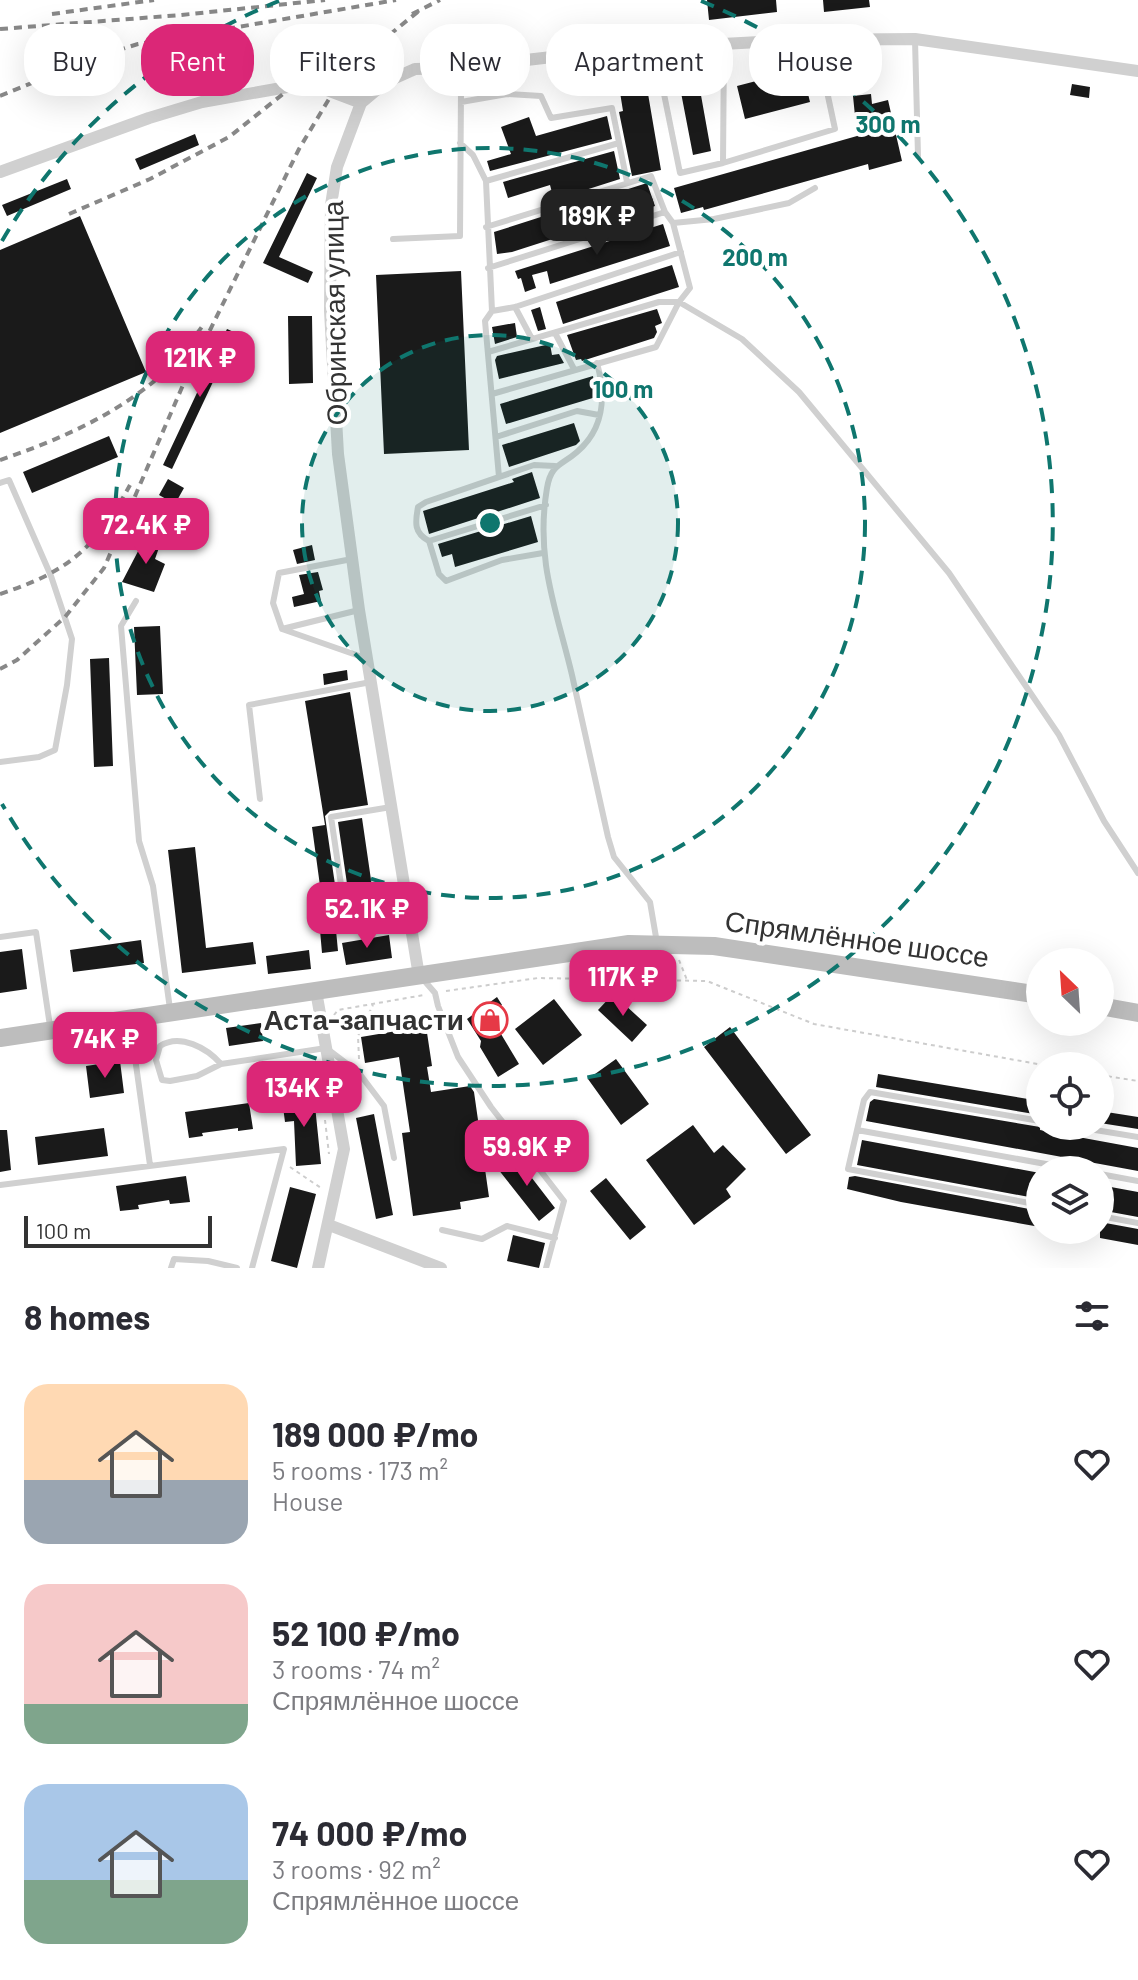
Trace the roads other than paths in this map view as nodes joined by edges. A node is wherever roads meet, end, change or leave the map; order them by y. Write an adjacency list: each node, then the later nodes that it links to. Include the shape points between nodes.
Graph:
1 (882, 39): 2 (street)
2 (915, 39): 4 (street); 13 (lane)
3 (420, 69): 10 (street, via 386,82)
4 (1138, 71)
5 (460, 96): 9 (lane)
6 (664, 96): 14 (lane, via 680,173)
7 (724, 96): 14 (lane)
8 (828, 96): 14 (lane, via 835,129)
9 (461, 102): 11 (lane); 12 (lane, via 507,94 541,96 551,118 612,108)
10 (361, 103): 15 (street, via 316,86 202,102); 42 (street, Обринская улица, via 337,167 331,205 338,454)
11 (460, 143): 16 (lane); 22 (lane, via 460,236)
12 (619, 143): 16 (lane); 17 (lane)
13 (918, 156)
14 (723, 163)
15 (0, 172)
16 (486, 181): 21 (lane)
17 (627, 182): 19 (lane, via 651,176); 21 (lane)
18 (815, 188): 20 (lane, via 789,203)
19 (665, 212): 20 (lane); 24 (lane)
20 (673, 223): 23 (lane)
21 (486, 227): 24 (lane)
22 (393, 239)
23 (681, 252): 25 (lane, via 690,288); 26 (lane)
24 (488, 268): 27 (lane)
25 (679, 302): 28 (lane, via 659,302); 31 (lane, via 656,347); 51 (lane, via 742,339 799,392 949,573 1059,735)
26 (515, 307): 27 (lane); 29 (lane)
27 (492, 311): 30 (lane, via 485,321)
28 (555, 333): 29 (lane); 32 (lane)
29 (532, 339): 30 (lane)
30 (488, 352): 33 (lane)
31 (597, 363): 32 (lane); 34 (lane, via 604,387)
32 (574, 369): 33 (lane)
33 (492, 394): 35 (lane)
34 (599, 415): 35 (lane, via 577,411); 36 (lane, via 590,437)
35 (496, 437): 37 (lane)
36 (555, 466): 37 (lane, via 534,465); 39 (lane)
37 (499, 477): 40 (lane, via 418,507 415,525)
38 (0, 483): 48 (lane, via 9,480 72,639 55,750)
39 (546, 505): 40 (lane); 41 (lane)
40 (429, 541): 41 (lane, via 446,581 502,560)
41 (543, 553): 54 (lane, via 614,857 650,902)
42 (352, 559): 44 (street, Обринская улица); 45 (lane, via 279,573 273,603)
43 (136, 601): 59 (lane, via 121,626 136,810)
44 (359, 610): 45 (lane); 46 (street, Обринская улица)
45 (282, 629): 46 (lane)
46 (367, 659): 47 (street, Обринская улица)
47 (371, 682): 49 (lane, via 249,705); 50 (street, Обринская улица)
48 (0, 762)
49 (260, 799)
50 (391, 807): 52 (street, Обринская улица); 52 (lane, via 331,817 347,925)
51 (1138, 873)
52 (409, 917): 55 (street, Обринская улица)
53 (0, 937): 62 (lane, via 36,932)
54 (667, 944): 55 (main road, Спрямлённое шоссе, via 599,948); 57 (main road, Спрямлённое шоссе, via 714,946)
55 (419, 976): 56 (main road, Спрямлённое шоссе); 81 (lane, via 435,993 458,1057 564,1201)
56 (316, 991): 59 (main road, Спрямлённое шоссе); 64 (street)
57 (1026, 993)
58 (1114, 1009): 60 (main road)
59 (171, 1013): 61 (main road, Спрямлённое шоссе)
60 (1138, 1013)
61 (129, 1019): 62 (main road, Спрямлённое шоссе); 72 (lane)
62 (50, 1030): 63 (main road, Спрямлённое шоссе)
63 (0, 1038)
64 (326, 1048): 65 (lane); 70 (lane, via 359,1073 384,1106); 79 (street, via 344,1149)
65 (221, 1064): 65 (lane, via 202,1049 169,1040 160,1046 156,1060 162,1080 170,1081)
66 (1026, 1119): 67 (lane, via 870,1092)
67 (857, 1130): 71 (lane); 76 (lane, via 848,1169)
68 (1114, 1133): 69 (lane)
69 (1138, 1137)
70 (394, 1158)
71 (1026, 1160)
72 (150, 1165): 75 (lane); 84 (lane, via 284,1149)
73 (1114, 1177): 74 (lane)
74 (1138, 1181)
75 (0, 1185)
76 (1026, 1202)
77 (1114, 1219): 78 (lane)
78 (1138, 1223)
79 (329, 1225): 85 (street); 86 (street)
80 (442, 1230): 81 (lane, via 482,1239 507,1226)
81 (555, 1238): 87 (lane)
82 (171, 1268): 83 (lane, via 174,1259)
83 (237, 1268)
84 (252, 1268)
85 (318, 1268)
86 (441, 1268)
87 (546, 1268)

